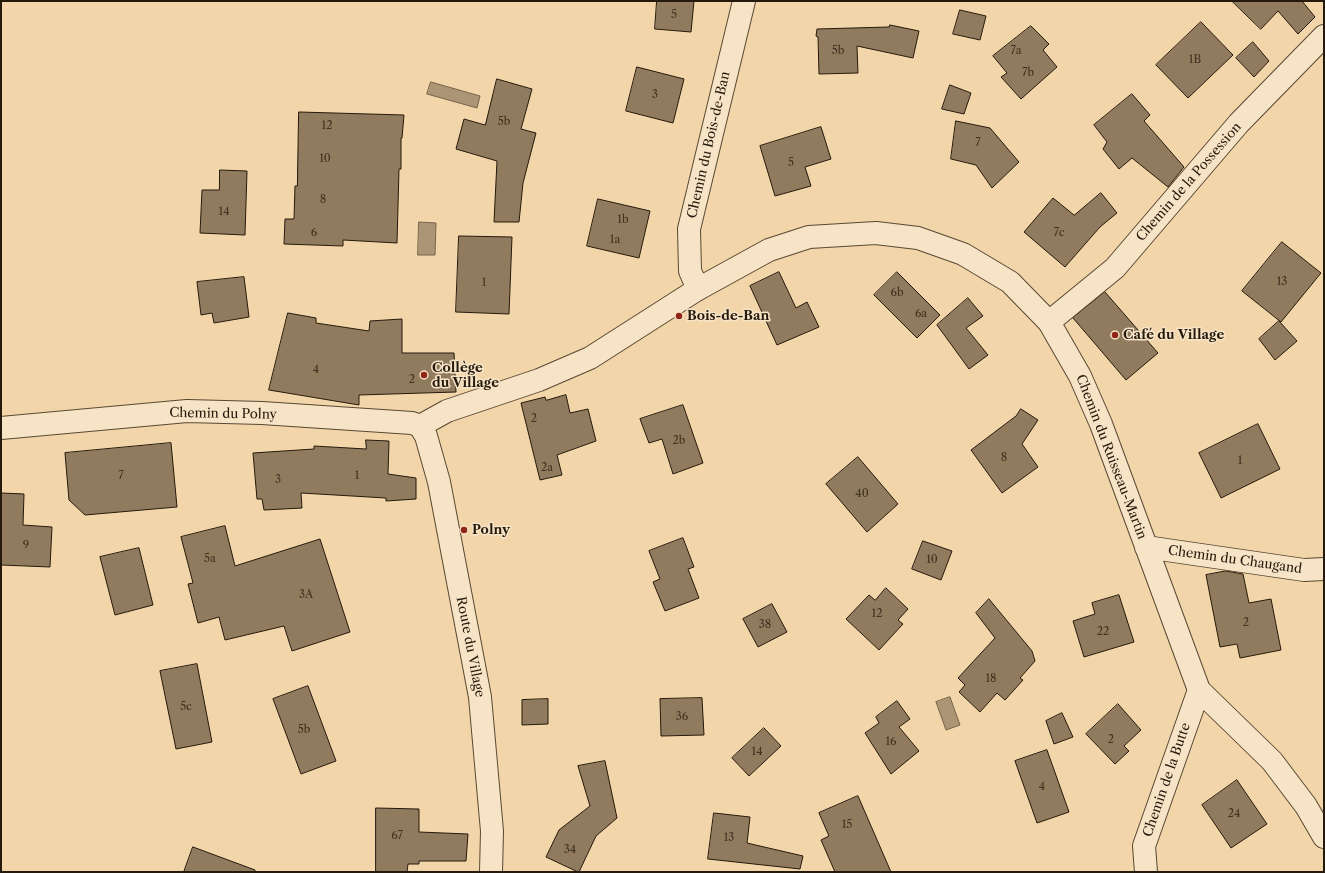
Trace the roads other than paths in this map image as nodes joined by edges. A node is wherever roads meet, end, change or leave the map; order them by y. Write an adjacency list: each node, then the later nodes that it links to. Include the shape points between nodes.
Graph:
1 (744, 1): 3 (street, Chemin du Bois-de-Ban, via 689,230 690,271)
2 (1324, 36): 4 (street, Chemin de la Possession, via 1239,123 1115,268)
3 (698, 289): 4 (street, Chemin du Ruisseau-Martin, via 769,250 809,237 876,233 918,238 963,254 1010,282); 5 (street, Chemin du Ruisseau-Martin, via 590,358 539,380 448,411)
4 (1049, 322): 7 (street, Chemin du Ruisseau-Martin, via 1080,376 1101,424)
5 (420, 426): 6 (street, Chemin du Polny, via 412,422 187,411); 11 (street, Route du Village, via 426,436 439,482 480,697 492,831)
6 (1, 428)
7 (1146, 547): 8 (street, Chemin du Chaugand, via 1304,570); 9 (street, Chemin du Ruisseau-Martin)
8 (1324, 569)
9 (1199, 690): 10 (street, Chemin du Ruisseau-Martin, via 1272,762 1306,806); 12 (street, Chemin de la Butte, via 1144,846)
10 (1324, 838)
11 (491, 872)
12 (1146, 872)

